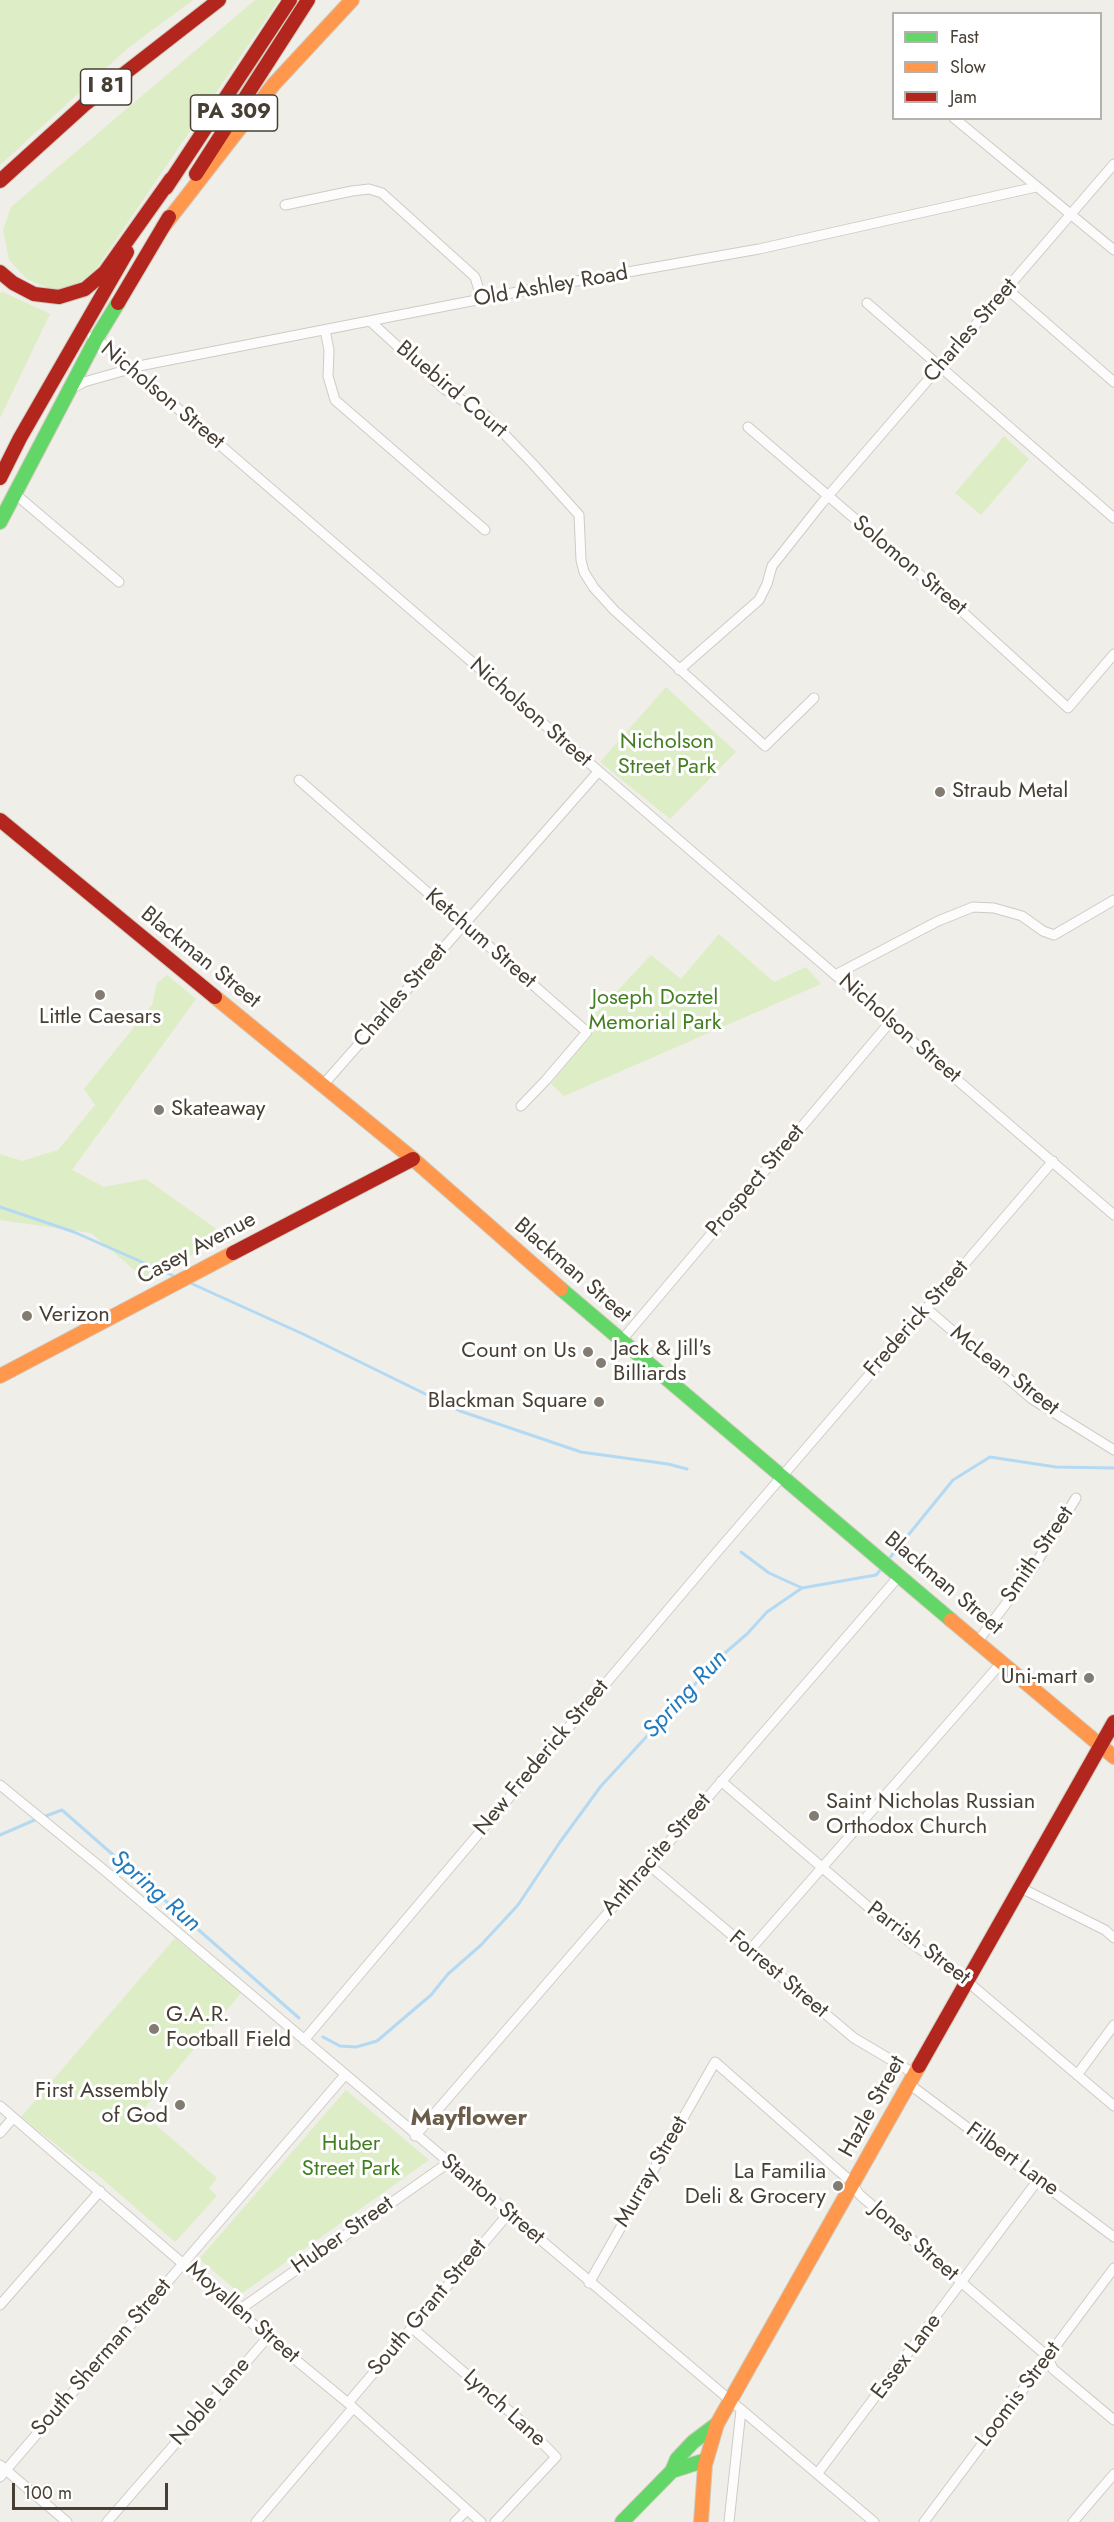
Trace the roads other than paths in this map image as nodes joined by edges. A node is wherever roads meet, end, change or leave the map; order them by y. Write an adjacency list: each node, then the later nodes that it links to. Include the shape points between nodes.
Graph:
1 (219, 0): 6 (main road, I 81, via 84,105)
2 (290, 0): 8 (main road, PA 309)
3 (308, 0): 14 (main road, PA 309)
4 (352, 0): 14 (main road, via 274,84)
5 (956, 120): 11 (street)
6 (25, 158): 9 (main road, I 81); 10 (main road)
7 (1114, 164): 13 (street, Charles Street)
8 (171, 179): 16 (main road, via 105,272 85,290 59,297 34,294); 21 (main road)
9 (0, 181)
10 (0, 187)
11 (1036, 187): 13 (street); 18 (street, Old Ashley Road, via 759,249)
12 (285, 205): 18 (street, via 352,190 382,193 475,278)
13 (1073, 214): 15 (street); 17 (street, Charles Street)
14 (163, 227): 23 (main road, PA 309)
15 (1114, 250)
16 (0, 272)
17 (1007, 289): 24 (street, Charles Street); 26 (street)
18 (482, 300): 20 (street, Old Ashley Road)
19 (867, 303): 24 (street)
20 (370, 321): 22 (street, Old Ashley Road); 37 (street, Bluebird Court, via 443,388 487,416 579,515 581,560 594,588)
21 (82, 329): 23 (street, Nicholson Street); 29 (main road)
22 (325, 330): 25 (street, Old Ashley Road); 34 (street, via 334,400)
23 (96, 339): 25 (street, Nicholson Street); 27 (main road, PA 309)
24 (941, 368): 31 (street, Charles Street); 32 (street)
25 (132, 369): 27 (street, Old Ashley Road); 39 (street, Nicholson Street)
26 (1114, 382)
27 (68, 390): 30 (main road, PA 309)
28 (748, 427): 31 (street, Solomon Street)
29 (0, 478)
30 (14, 493): 33 (main road, PA 309); 35 (street)
31 (827, 497): 36 (street, Solomon Street, via 954,604 1068,708); 37 (street, Charles Street, via 772,566 759,600)
32 (1114, 518)
33 (0, 522)
34 (485, 530)
35 (119, 582)
36 (1114, 654)
37 (679, 670): 38 (street, via 765,746)
38 (814, 698)
39 (598, 772): 43 (street, Charles Street); 44 (street, Nicholson Street)
40 (299, 780): 43 (street, Ketchum Street)
41 (2, 825): 46 (main road, Blackman Street)
42 (1114, 900): 44 (street, via 1054,935 1022,916 973,907)
43 (463, 925): 46 (street, Charles Street); 47 (street, Ketchum Street, via 587,1032)
44 (835, 975): 45 (street, Nicholson Street)
45 (891, 1020): 49 (street, Nicholson Street); 52 (street, Prospect Street)
46 (323, 1085): 48 (main road, Blackman Street)
47 (521, 1106)
48 (413, 1159): 52 (main road, Blackman Street); 53 (main road, Casey Avenue)
49 (1053, 1161): 50 (street, Nicholson Street); 51 (street, Frederick Street)
50 (1114, 1215)
51 (927, 1309): 54 (street, McLean Street, via 1032,1399); 55 (street, Frederick Street)
52 (621, 1341): 55 (main road, Blackman Street)
53 (0, 1376)
54 (1114, 1450)
55 (782, 1477): 57 (main road, Blackman Street); 72 (street, New Frederick Street)
56 (1076, 1498): 58 (street, Smith Street, via 1033,1568)
57 (890, 1567): 58 (main road, Blackman Street); 63 (street, Anthracite Street)
58 (978, 1641): 59 (main road, Blackman Street)
59 (1002, 1662): 61 (main road, Blackman Street); 66 (street)
60 (1114, 1722): 61 (main road, Hazle Street)
61 (1100, 1746): 62 (main road, Blackman Street); 67 (main road, Hazle Street)
62 (1114, 1757)
63 (721, 1781): 65 (street, Anthracite Street); 66 (street, Parrish Street)
64 (0, 1785): 72 (street, Stanton Street)
65 (649, 1865): 69 (street, Forrest Street); 81 (street, Anthracite Street)
66 (822, 1867): 69 (street); 70 (street, Parrish Street, via 907,1940)
67 (1021, 1888): 68 (street); 70 (main road, Hazle Street)
68 (1114, 1938)
69 (749, 1951): 76 (street, Forrest Street, via 854,2038)
70 (968, 1982): 75 (street, Parrish Street); 76 (main road, Hazle Street)
71 (1114, 2025): 75 (street)
72 (304, 2040): 74 (street, Stanton Street)
73 (715, 2062): 84 (street, Jones Street); 90 (street, Murray Street)
74 (345, 2075): 81 (street, Stanton Street); 88 (street, South Sherman Street)
75 (1077, 2075): 78 (street, Parrish Street)
76 (912, 2079): 83 (street, Filbert Lane); 84 (main road, Hazle Street)
77 (0, 2106): 79 (street, Moyallen Street)
78 (1114, 2106)
79 (13, 2118): 80 (street); 85 (street, Moyallen Street)
80 (0, 2133)
81 (415, 2136): 82 (street, Stanton Street)
82 (448, 2163): 86 (street, Stanton Street); 93 (street, Huber Street)
83 (1038, 2180): 87 (street, Filbert Lane); 91 (street, Essex Lane)
84 (853, 2186): 91 (street, Jones Street); 97 (main road, Hazle Street)
85 (100, 2191): 88 (street, Moyallen Street); 92 (street)
86 (509, 2213): 90 (street, Stanton Street); 94 (street, South Grant Street)
87 (1114, 2236)
88 (183, 2263): 93 (street, Moyallen Street); 103 (street, South Sherman Street)
89 (1114, 2268): 96 (street, Loomis Street)
90 (589, 2283): 97 (street, Stanton Street)
91 (962, 2284): 96 (street, Jones Street); 105 (street, Essex Lane)
92 (0, 2306)
93 (239, 2310): 95 (street, Moyallen Street)
94 (411, 2327): 98 (street, South Grant Street); 113 (street, Lynch Lane, via 523,2423 556,2457)
95 (268, 2337): 98 (street, Moyallen Street); 109 (street, Noble Lane)
96 (1047, 2356): 100 (street, Jones Street, via 1053,2369); 118 (street, Loomis Street)
97 (730, 2399): 99 (street, Stanton Street); 101 (main road, Hazle Street)
98 (350, 2405): 107 (street, Moyallen Street); 110 (street, South Grant Street)
99 (741, 2410): 105 (street, Stanton Street); 116 (street)
100 (1114, 2420)
101 (717, 2424): 102 (main road, Hazle Street); 104 (main road, via 693,2442)
102 (706, 2460): 104 (main road); 115 (main road, Hazle Street)
103 (2, 2471): 108 (street)
104 (672, 2471): 114 (main road)
105 (817, 2474): 117 (street, Stanton Street)
106 (1114, 2474): 119 (street)
107 (467, 2510): 111 (street); 112 (street, Moyallen Street)
108 (67, 2522)
109 (107, 2522)
110 (256, 2522)
111 (455, 2522)
112 (481, 2522)
113 (495, 2522)
114 (622, 2522)
115 (701, 2522)
116 (729, 2522)
117 (874, 2522)
118 (924, 2522)
119 (1073, 2522)

